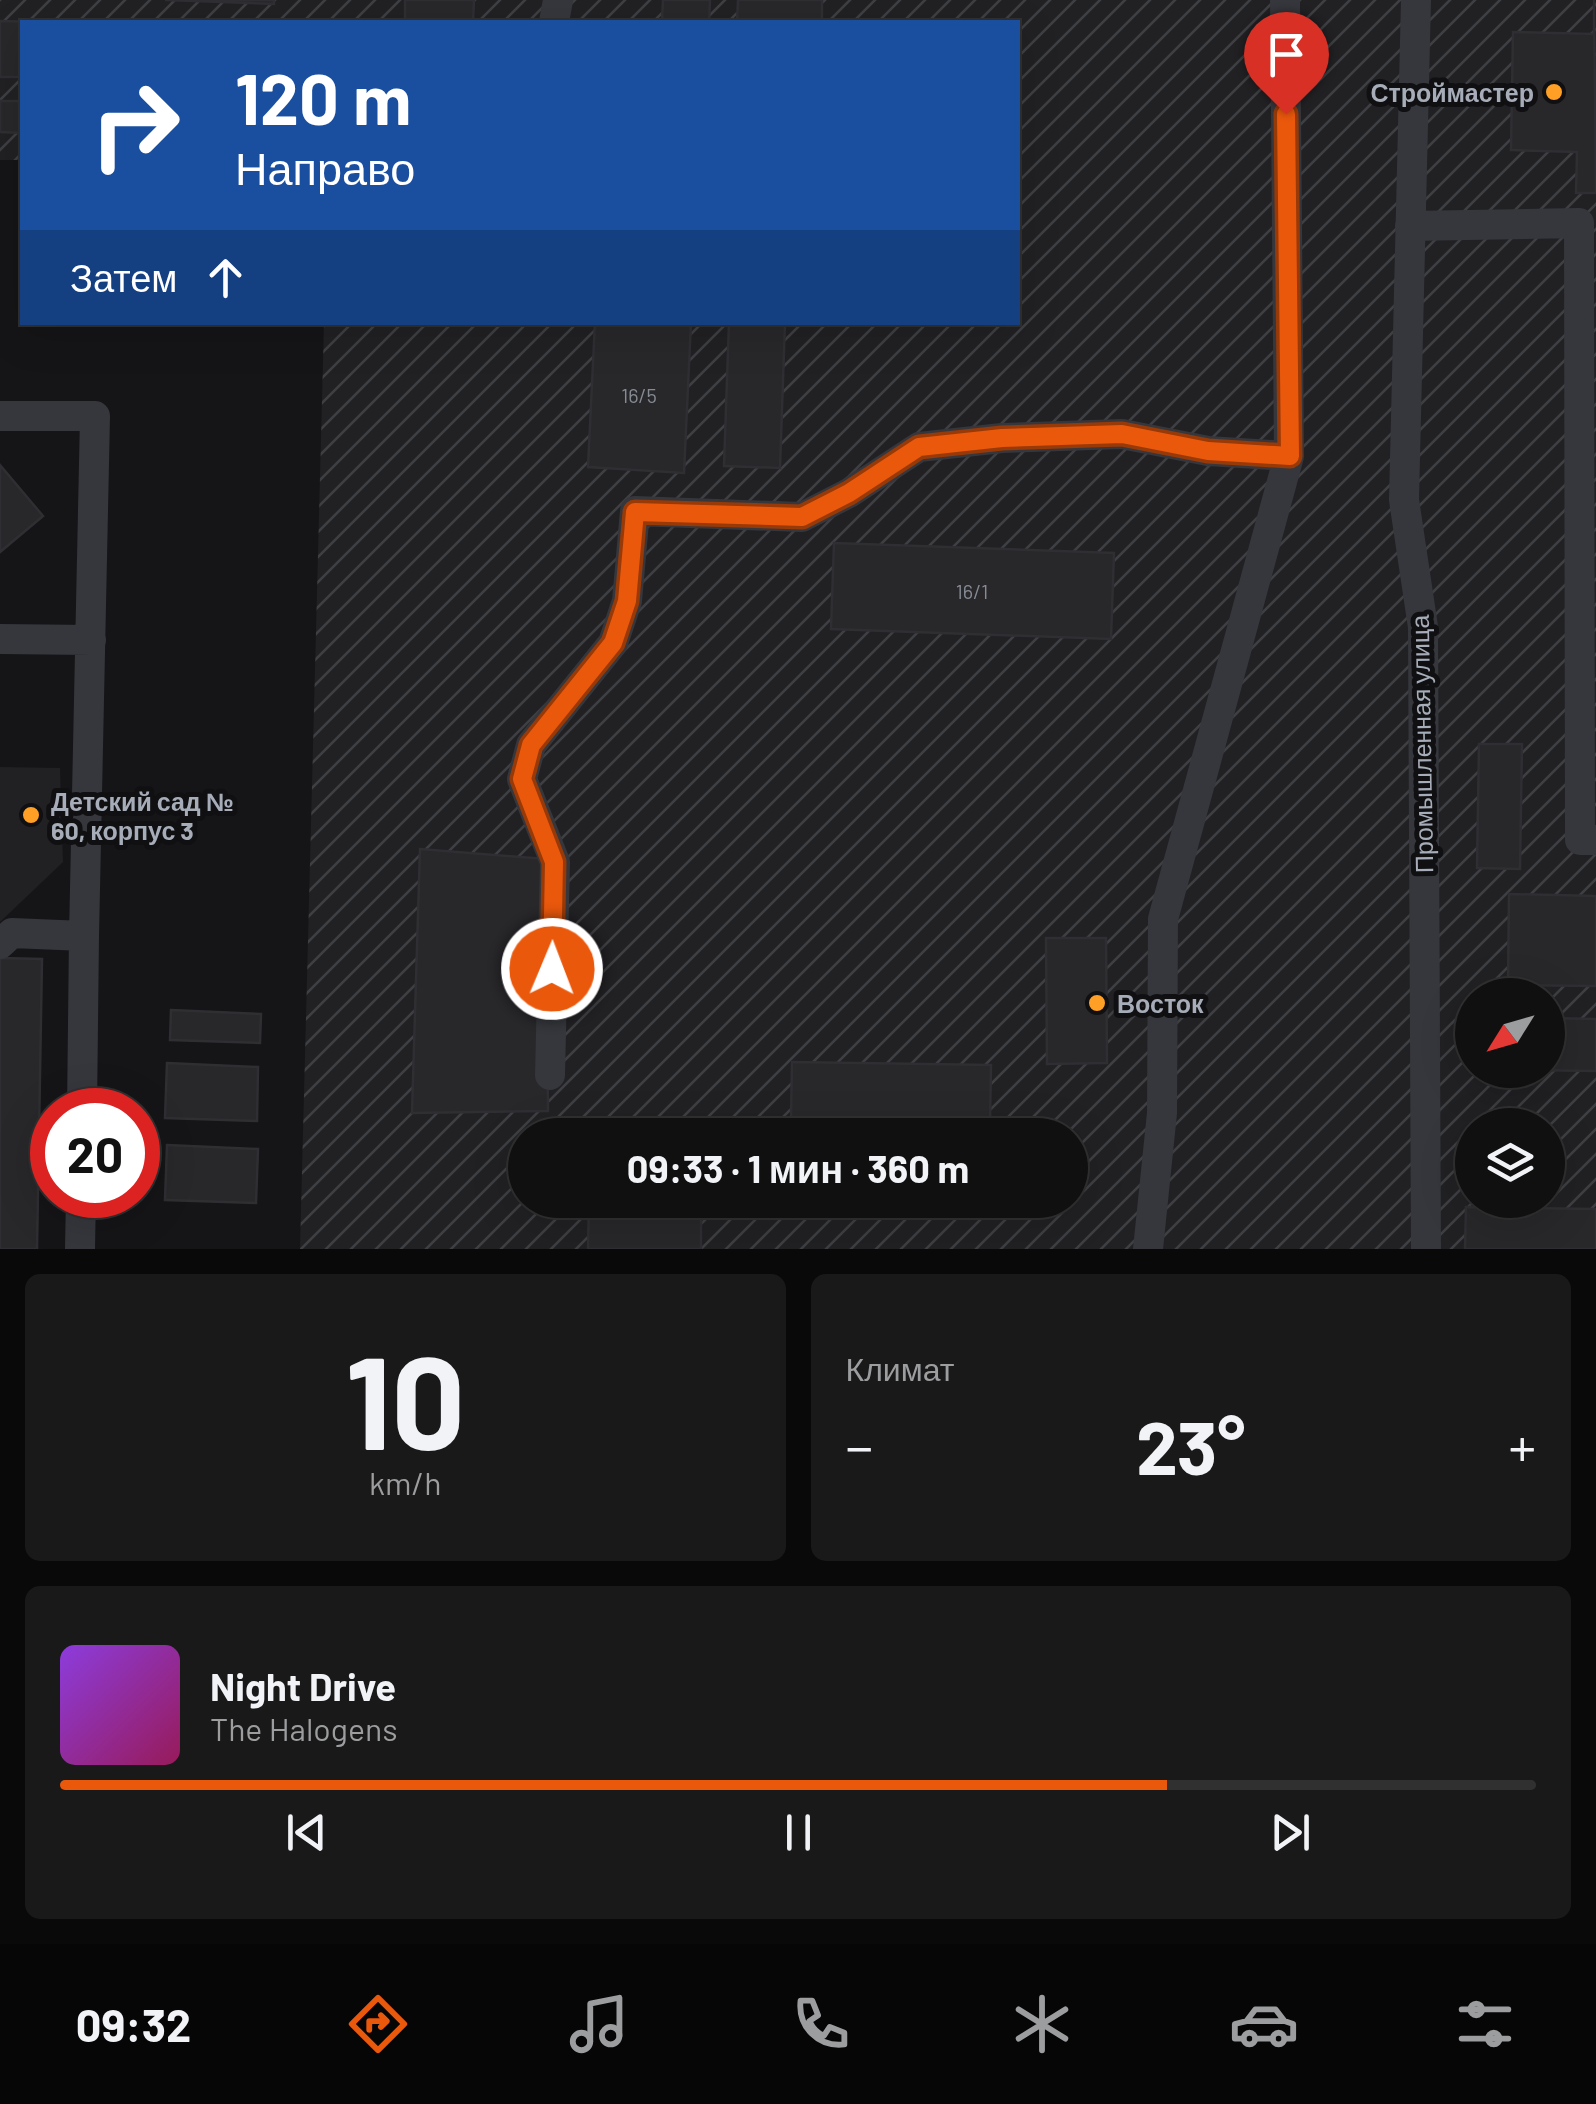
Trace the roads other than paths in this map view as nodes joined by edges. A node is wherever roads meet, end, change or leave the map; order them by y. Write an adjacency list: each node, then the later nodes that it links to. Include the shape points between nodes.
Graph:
1 (1285, 0): 6 (street)
2 (1416, 0): 4 (street, Промышленная улица)
3 (1587, 223): 4 (street); 9 (street)
4 (1410, 226): 18 (street, Промышленная улица, via 1404,500 1422,627)
5 (0, 416): 8 (street, via 95,416)
6 (1290, 456): 13 (street, via 1208,451 1122,434 1002,438 919,447 802,517 635,512 627,601 613,643 531,745 522,779 554,862); 17 (street, via 1164,919 1162,1112)
7 (0, 639): 8 (street)
8 (91, 640): 11 (street)
9 (1588, 654): 10 (street, via 1580,840)
10 (1596, 840)
11 (84, 936): 12 (street, via 12,933); 14 (street)
12 (0, 944)
13 (550, 1075)
14 (82, 1088)
15 (81, 1218): 16 (street)
16 (80, 1249)
17 (1148, 1249)
18 (1426, 1249)

